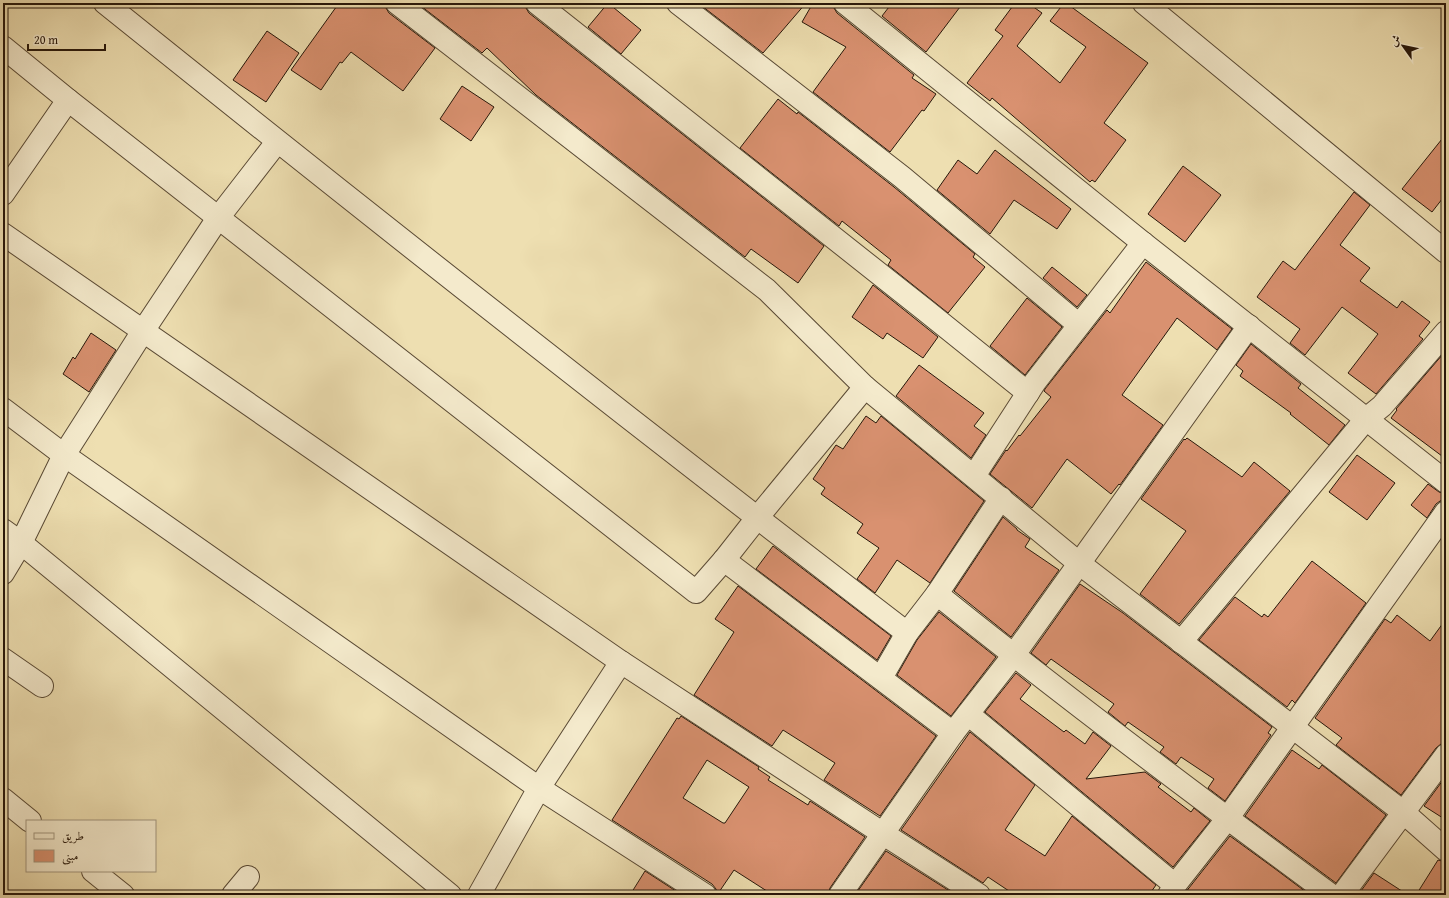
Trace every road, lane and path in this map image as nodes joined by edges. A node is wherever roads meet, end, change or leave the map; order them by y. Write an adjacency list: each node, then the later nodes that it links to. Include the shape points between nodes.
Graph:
1 (105, 3): 9 (street)
2 (397, 3): 19 (street, via 767,290)
3 (537, 3): 20 (street)
4 (678, 3): 15 (street, via 902,177)
5 (845, 3): 13 (street)
6 (1144, 3): 14 (street)
7 (3, 47): 8 (street)
8 (68, 100): 10 (street); 11 (street)
9 (277, 142): 11 (street); 28 (street)
10 (3, 194)
11 (218, 218): 17 (street); 31 (street, via 696,592)
12 (3, 234): 17 (street)
13 (1143, 243): 15 (street); 16 (street)
14 (1446, 252)
15 (1079, 325): 20 (street)
16 (1249, 326): 22 (street); 32 (street)
17 (143, 331): 23 (street); 39 (street)
18 (1446, 332): 22 (street, via 1382,406)
19 (865, 387): 24 (street); 28 (street)
20 (1028, 393): 24 (street)
21 (3, 409): 23 (street)
22 (1366, 419): 25 (street); 36 (street)
23 (64, 455): 30 (street); 46 (street)
24 (974, 476): 26 (street)
25 (1446, 482)
26 (1001, 498): 32 (street); 34 (street)
27 (1446, 512): 43 (street)
28 (757, 518): 31 (street); 35 (street)
29 (3, 530): 30 (street)
30 (21, 543): 33 (street); 58 (street)
31 (724, 560): 40 (street)
32 (1080, 564): 36 (street); 37 (street)
33 (3, 573)
34 (938, 594): 35 (street); 37 (street)
35 (907, 633): 40 (street)
36 (1182, 642): 43 (street)
37 (1013, 656): 42 (street); 49 (street)
38 (3, 659): 41 (street)
39 (621, 662): 46 (street); 51 (street)
40 (881, 678): 44 (street)
41 (42, 686)
42 (968, 714): 44 (street); 55 (street)
43 (1292, 726): 48 (street); 49 (street)
44 (953, 733): 51 (street)
45 (1446, 755): 48 (street)
46 (539, 788): 59 (street); 60 (street)
47 (3, 799): 50 (street)
48 (1403, 812): 52 (street); 64 (street)
49 (1227, 819): 55 (street); 63 (street)
50 (29, 820)
51 (882, 833): 61 (street); 62 (street)
52 (1446, 850)
53 (94, 872): 56 (street)
54 (248, 877): 57 (street)
55 (1172, 890)
56 (123, 895)
57 (233, 895)
58 (450, 895)
59 (479, 895)
60 (705, 895)
61 (840, 895)
62 (980, 895)
63 (1331, 895)
64 (1342, 895)

